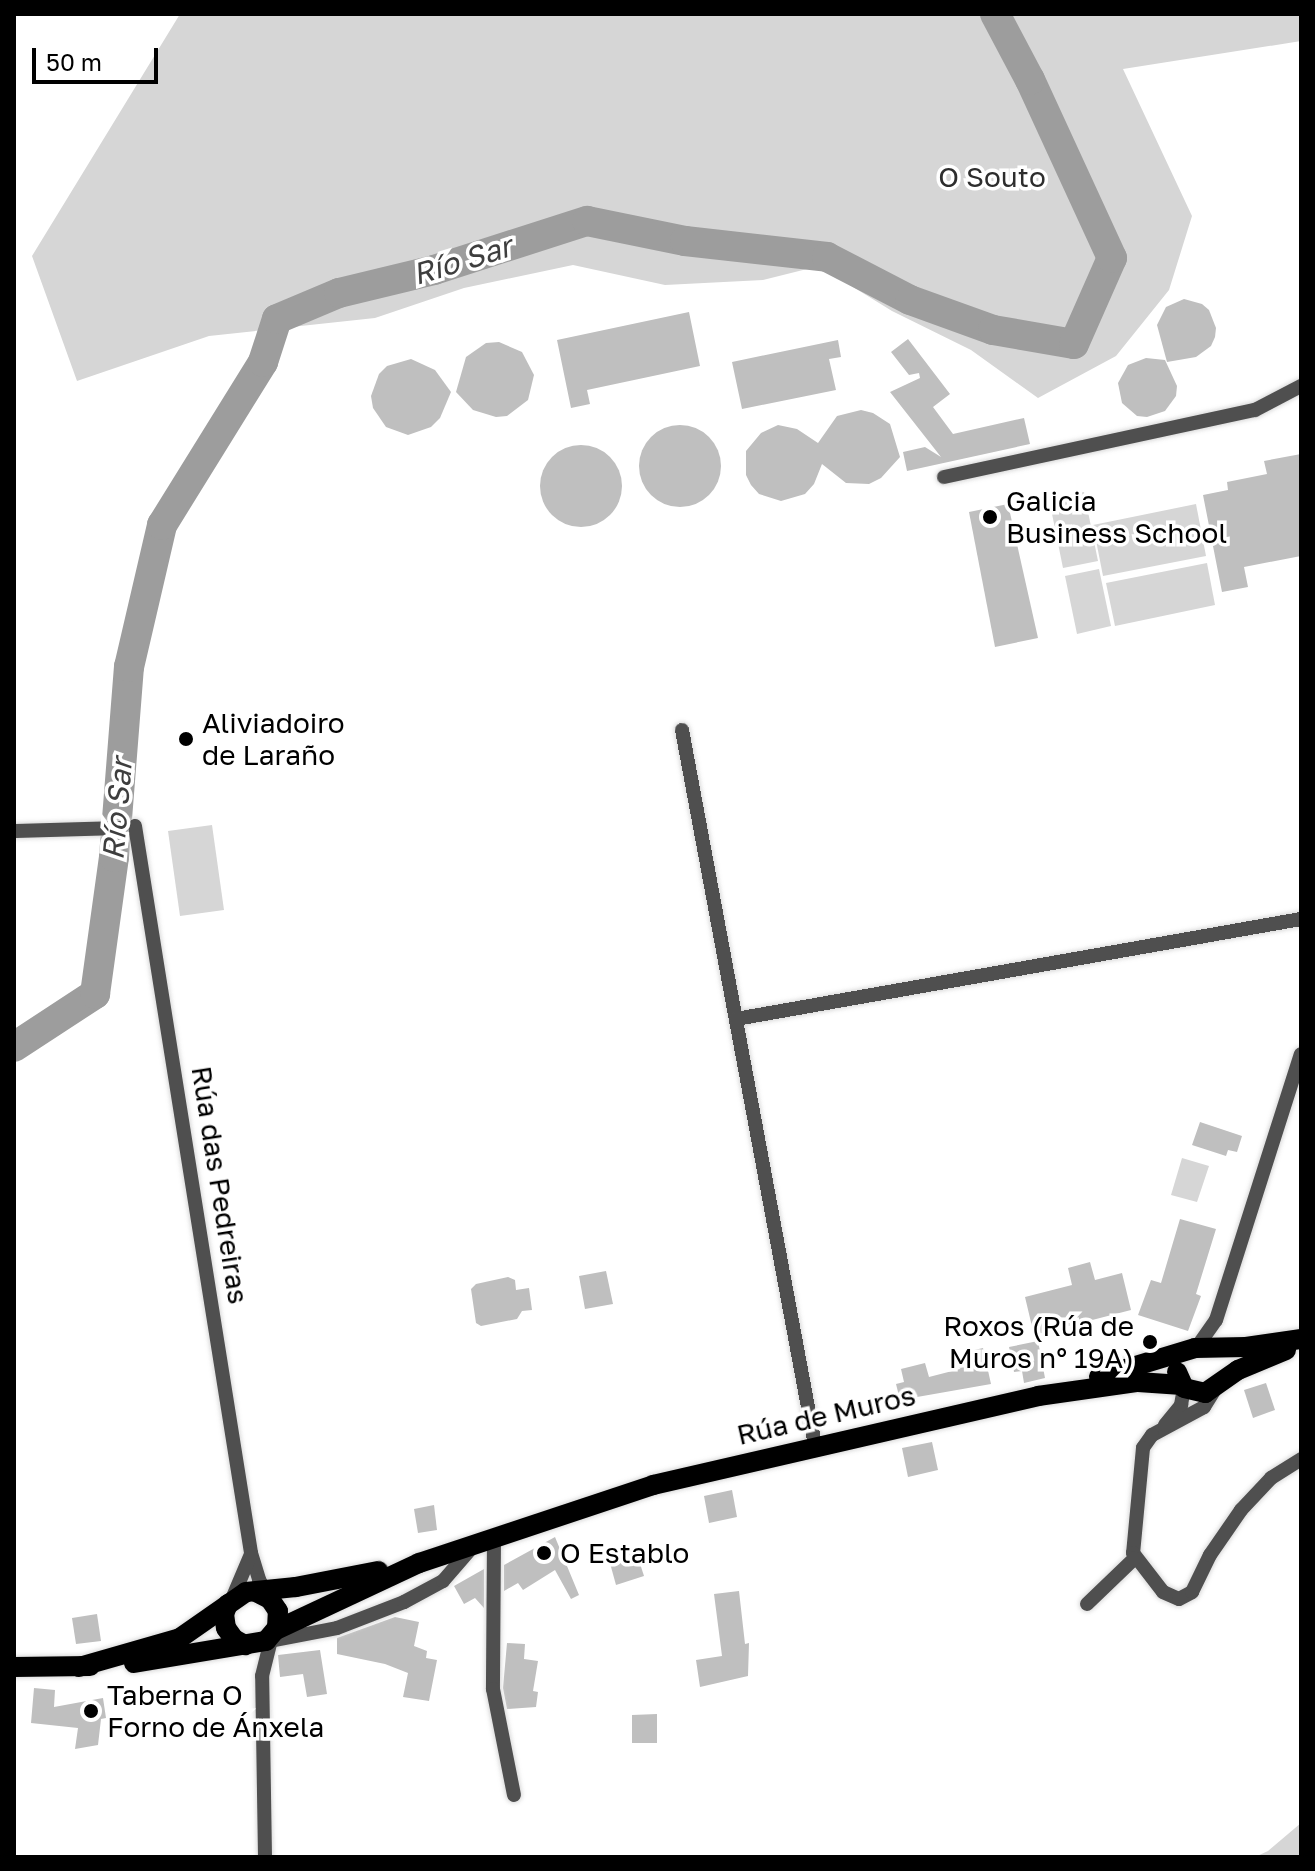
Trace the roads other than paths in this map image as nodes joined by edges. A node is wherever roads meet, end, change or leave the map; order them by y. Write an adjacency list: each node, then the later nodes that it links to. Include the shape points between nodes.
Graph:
1 (1301, 386): 2 (street, via 1255,410)
2 (944, 477)
3 (682, 730): 6 (street)
4 (14, 831): 17 (street, Rúa das Pedreiras, via 128,827)
5 (1301, 919): 6 (street)
6 (736, 1019): 14 (street)
7 (1301, 1054): 8 (street)
8 (1216, 1320): 10 (street); 10 (street)
9 (1301, 1342): 10 (main road, Rúa de Muros); 10 (main road, Rúa de Muros, via 1249,1364)
10 (1210, 1360): 11 (main road, Rúa de Muros, via 1177,1368); 11 (main road, Rúa de Muros, via 1203,1393); 12 (main road, Rúa de Muros); 13 (street, Rúa de Muros, via 1200,1410)
11 (1183, 1386): 12 (main road, Rúa de Muros, via 1138,1382); 13 (street, Rúa de Muros, via 1181,1405)
12 (1038, 1396): 14 (main road, Rúa de Muros)
13 (1163, 1428): 18 (street, Rúa de Muros, via 1143,1448)
14 (815, 1445): 16 (main road, Rúa de Muros, via 628,1492)
15 (1301, 1459): 18 (street, via 1271,1478 1241,1510 1185,1598 1163,1592)
16 (484, 1540): 19 (main road, Rúa de Muros); 23 (street, via 443,1581 404,1602 337,1628); 27 (street, via 493,1689)
17 (251, 1553): 20 (street, Rúa das Pedreiras); 21 (street)
18 (1135, 1558): 22 (street)
19 (419, 1563): 20 (main road); 23 (main road)
20 (267, 1592): 21 (main road, via 246,1592); 23 (main road, via 278,1616)
21 (230, 1601): 23 (main road, via 224,1623); 25 (main road, via 180,1638)
22 (1087, 1604)
23 (254, 1642): 25 (main road, via 144,1662); 26 (street); 26 (street)
24 (14, 1667): 25 (main road)
25 (79, 1667)
26 (262, 1676): 28 (street)
27 (514, 1795)
28 (265, 1857)

